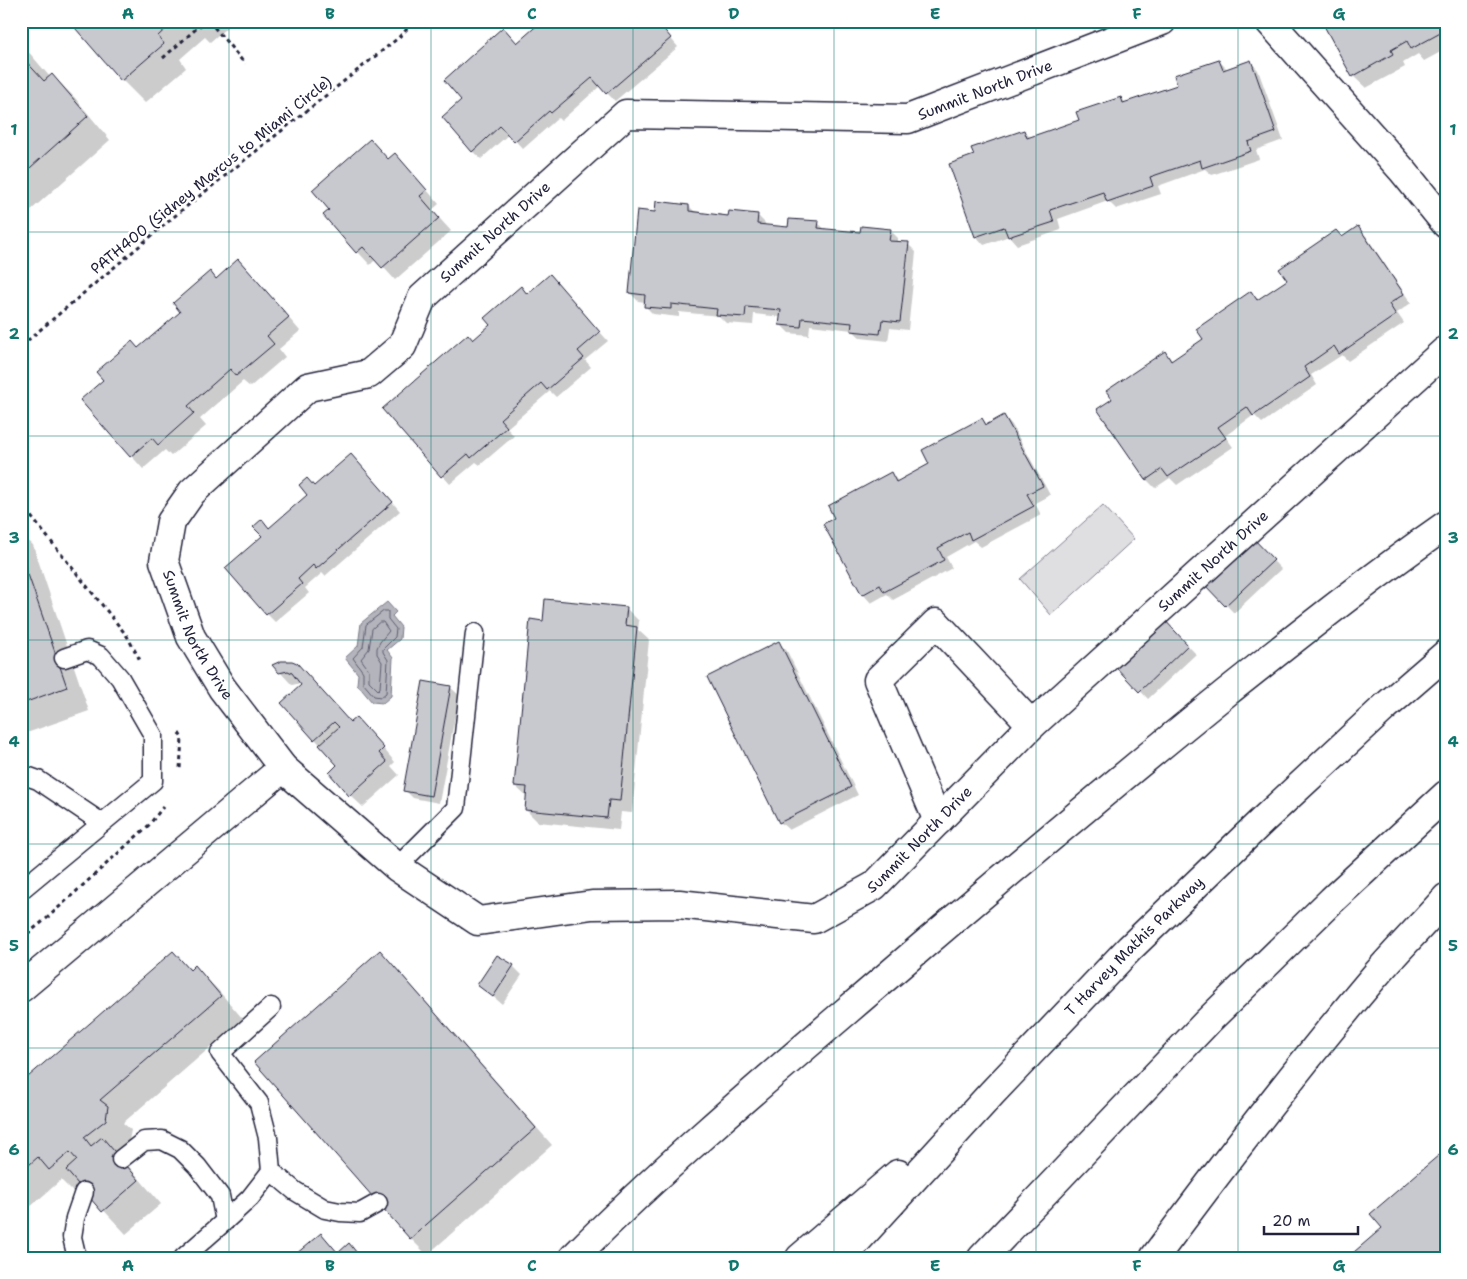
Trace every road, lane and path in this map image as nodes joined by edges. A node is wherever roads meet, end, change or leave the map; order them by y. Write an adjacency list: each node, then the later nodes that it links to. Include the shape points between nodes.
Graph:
1 (207, 21): 5 (path); 6 (path)
2 (415, 21): 8 (path, PATH400 (Sidney Marcus to Miami Circle))
3 (1162, 21): 18 (main road, Summit North Drive, via 908,119 626,114 422,298 402,346 369,374 308,387 192,492 172,522 164,561 191,638 222,688)
4 (1269, 21): 7 (main road)
5 (163, 58)
6 (245, 64)
7 (1446, 224)
8 (21, 346)
9 (1446, 350): 16 (main road, Summit North Drive)
10 (21, 504): 15 (path, via 127,636)
11 (1446, 525): 39 (main road, via 1304,631 1034,851 711,1129)
12 (475, 633): 25 (lane, via 456,808)
13 (1446, 654): 31 (main road, T Harvey Mathis Parkway, via 1264,819 1130,948)
14 (64, 658): 24 (lane, via 87,650 101,656 120,678 153,735 153,781)
15 (146, 670)
16 (1032, 726): 23 (main road, Summit North Drive); 23 (main road, via 936,623 878,680)
17 (178, 730): 20 (path, via 182,738)
18 (283, 768): 25 (main road, Summit North Drive); 29 (main road)
19 (21, 774): 24 (lane, via 38,780)
20 (180, 777)
21 (1446, 795): 42 (main road, via 1208,1021)
22 (167, 802): 28 (path, via 149,825)
23 (938, 821): 25 (main road, Summit North Drive, via 874,886 814,919 679,904 592,905 478,921)
24 (102, 823): 26 (lane)
25 (397, 867)
26 (21, 890)
27 (1446, 898): 43 (main road, via 1375,976 1293,1076)
28 (21, 940)
29 (21, 988)
30 (271, 1007): 33 (lane, via 220,1053 259,1103 268,1138)
31 (992, 1093): 40 (main road); 41 (main road, T Harvey Mathis Parkway)
32 (121, 1159): 36 (lane, via 144,1140 162,1140 180,1149 220,1196)
33 (271, 1171): 35 (lane, via 324,1209 360,1213); 36 (lane, via 250,1198)
34 (84, 1192): 37 (lane, via 72,1237)
35 (378, 1203)
36 (225, 1221): 38 (lane)
37 (77, 1258)
38 (183, 1258)
39 (573, 1258)
40 (800, 1258)
41 (841, 1258)
42 (982, 1258)
43 (1154, 1258)

